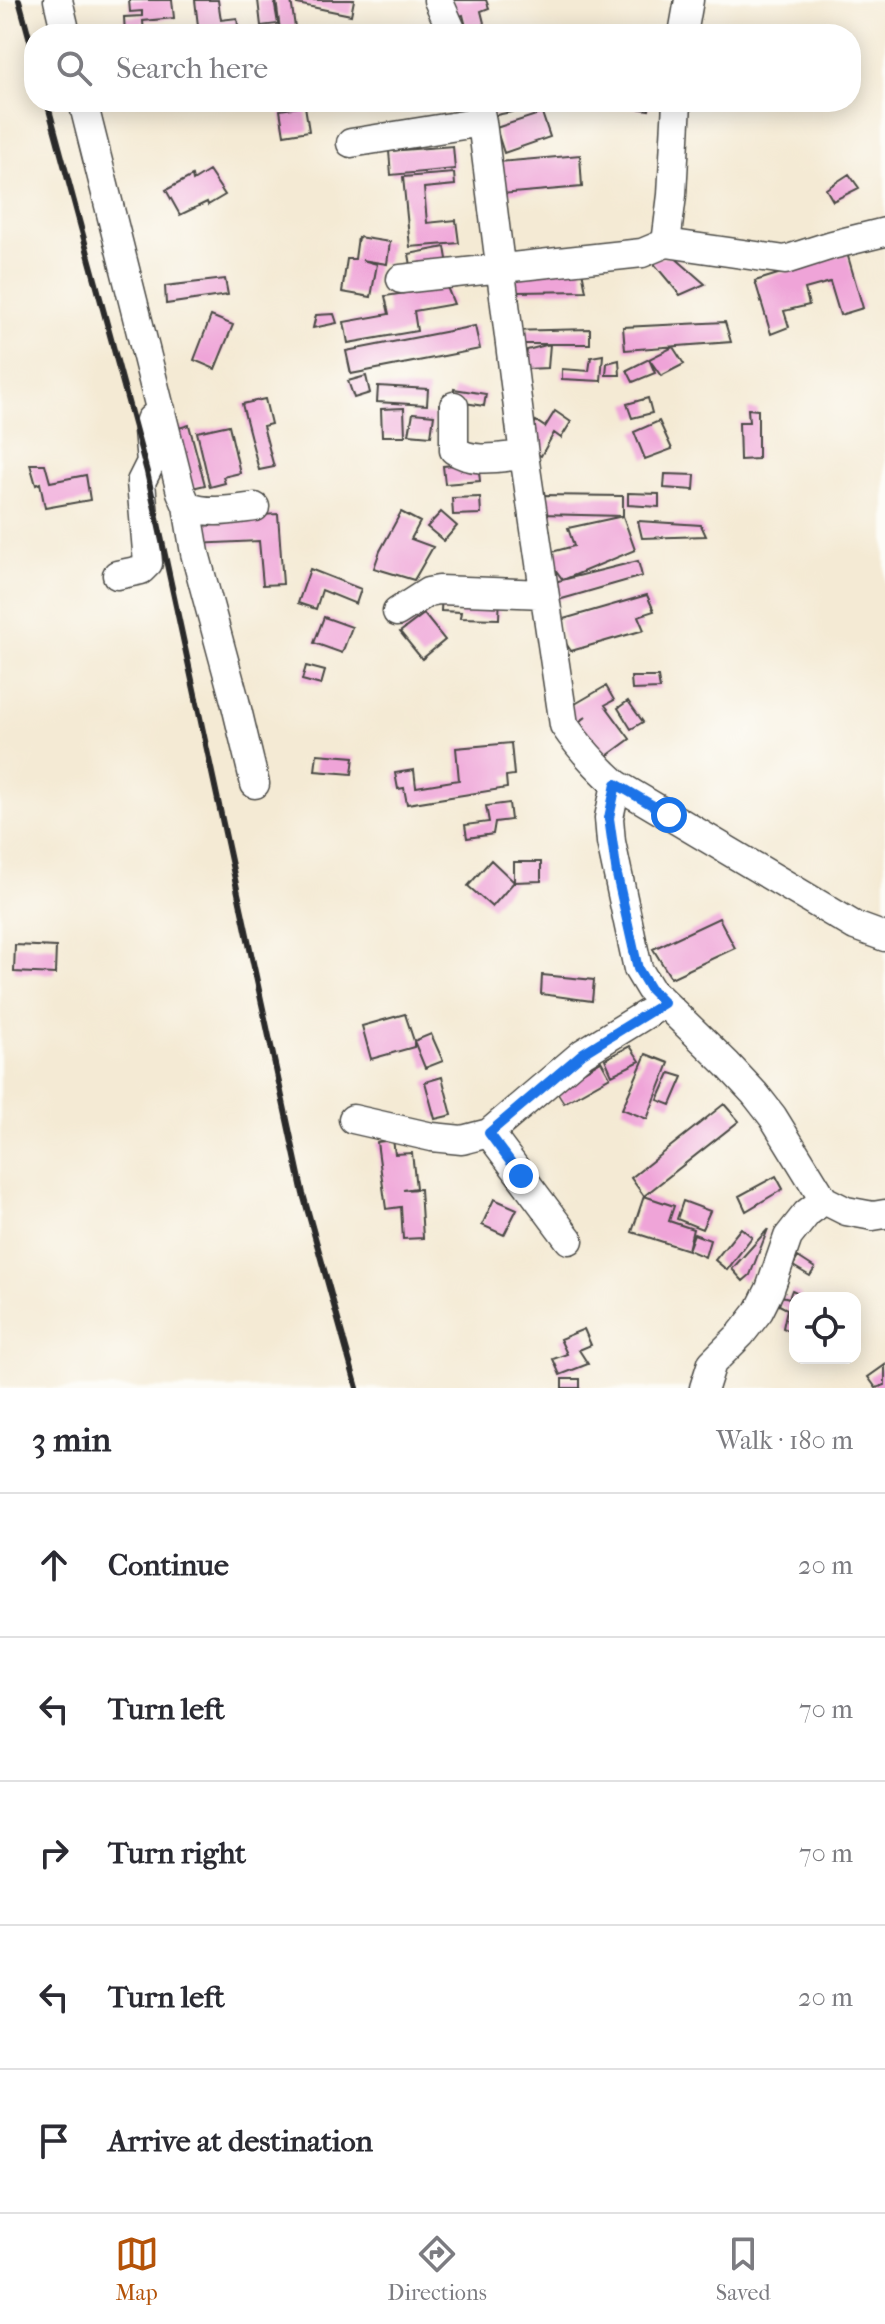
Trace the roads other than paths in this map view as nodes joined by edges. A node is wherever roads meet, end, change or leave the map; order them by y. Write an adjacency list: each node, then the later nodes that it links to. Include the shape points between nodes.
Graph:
1 (58, 0): 4 (street)
2 (438, 0): 5 (street)
3 (689, 0): 6 (street)
4 (64, 24)
5 (449, 24)
6 (685, 24)
7 (86, 112): 16 (street)
8 (480, 112): 10 (street); 13 (street)
9 (677, 112): 12 (street)
10 (351, 143)
11 (885, 232): 12 (street, via 785,260)
12 (666, 243): 13 (street, via 642,253)
13 (499, 269): 14 (street); 17 (street)
14 (401, 279)
15 (454, 406): 17 (street, via 454,450 463,457)
16 (161, 410): 18 (street); 20 (street, via 150,420 151,462 141,482 148,563 141,570)
17 (524, 455): 21 (street)
18 (187, 506): 19 (street, via 197,511); 23 (street)
19 (255, 507)
20 (117, 575)
21 (544, 594): 22 (street, via 439,590); 24 (street, via 564,725)
22 (397, 612)
23 (255, 784)
24 (616, 784): 25 (street, via 855,926); 26 (street, via 609,818 620,889 638,969)
25 (885, 937)
26 (664, 1003): 28 (street, via 583,1053); 29 (street, via 755,1094)
27 (353, 1119): 28 (street, via 432,1137 462,1140)
28 (489, 1133): 31 (street)
29 (824, 1200): 30 (street, via 846,1211); 32 (street, via 788,1237 759,1311 712,1363)
30 (885, 1214)
31 (569, 1240)
32 (704, 1388)

